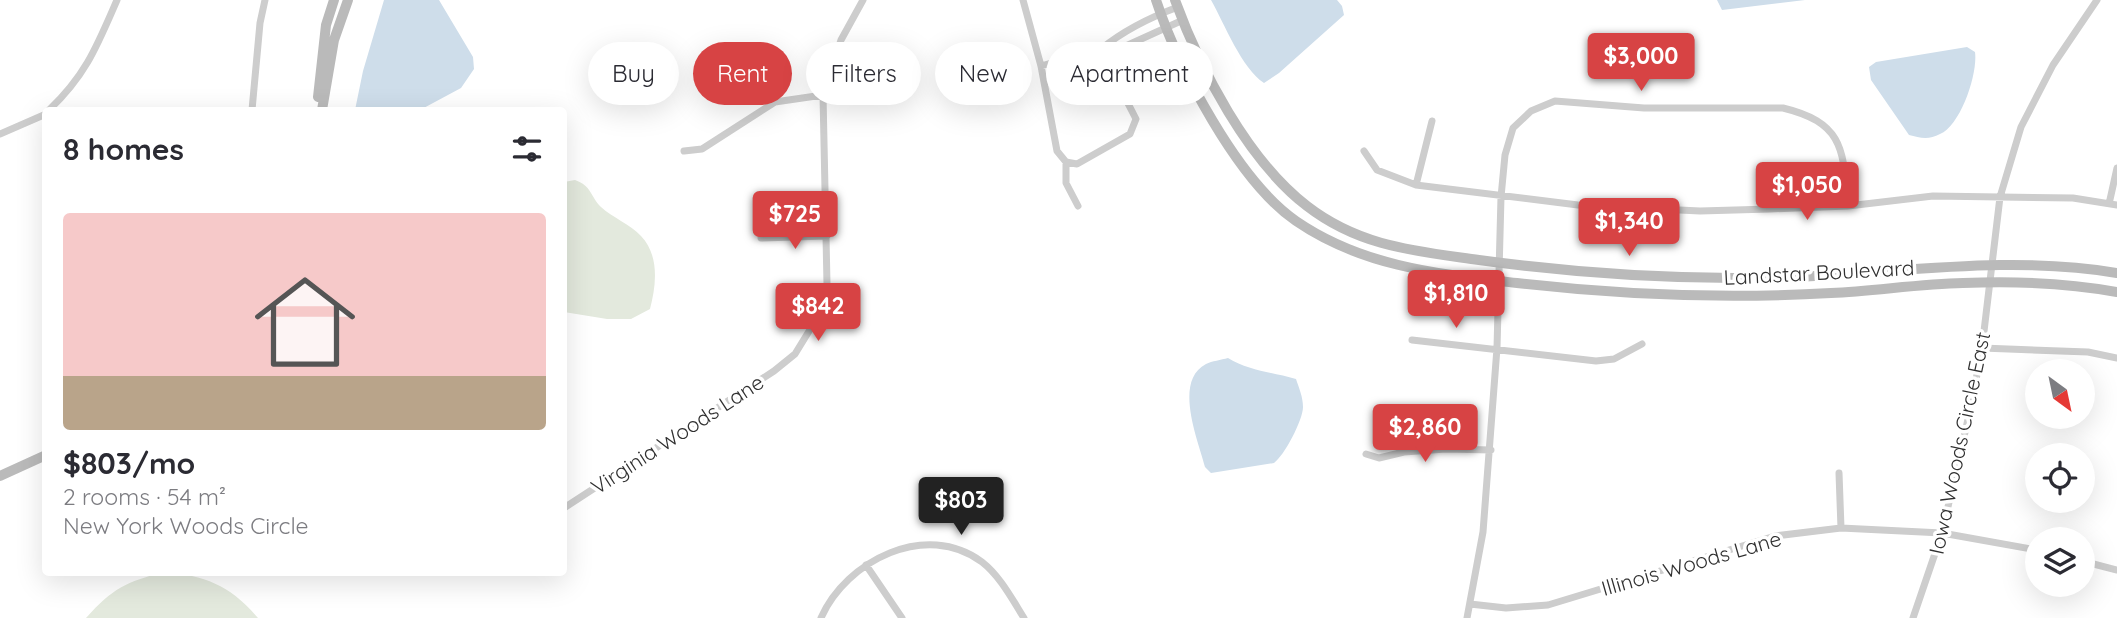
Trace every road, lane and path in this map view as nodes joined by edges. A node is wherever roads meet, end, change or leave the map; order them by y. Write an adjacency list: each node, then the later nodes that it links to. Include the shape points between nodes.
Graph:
1 (117, 0): 21 (street, via 94,54 72,89)
2 (265, 0): 22 (street)
3 (334, 0): 23 (street, via 326,25)
4 (348, 0): 24 (street, via 334,40)
5 (863, 0): 13 (street, Virginia Woods Lane)
6 (1023, 0): 17 (street)
7 (1156, 0): 10 (street, Landstar Boulevard)
8 (2097, 0): 34 (street, Iowa Woods Circle East, via 2053,65 2026,117)
9 (1177, 3): 10 (street); 11 (street, Landstar Boulevard)
10 (1160, 13): 12 (street, Landstar Boulevard); 14 (street)
11 (1183, 20): 12 (street); 40 (street, Landstar Boulevard, via 1246,139 1272,173 1307,206 1346,230 1395,248)
12 (1167, 27): 15 (street); 43 (street, Landstar Boulevard, via 1231,150 1254,182 1294,220 1340,247 1388,264)
13 (840, 42)
14 (1108, 42)
15 (1134, 42)
16 (1046, 65): 17 (street)
17 (1041, 66): 30 (street, via 1057,151)
18 (806, 97): 28 (street, via 775,102 702,149)
19 (823, 105): 38 (street, Virginia Woods Lane)
20 (1129, 105): 30 (street, via 1136,119 1129,134 1077,164)
21 (54, 107)
22 (252, 107)
23 (320, 107)
24 (321, 107)
25 (42, 117): 27 (street)
26 (1432, 121): 32 (street)
27 (0, 134)
28 (684, 151)
29 (1364, 151): 32 (street, via 1377,170)
30 (1066, 162): 36 (street, via 1066,183)
31 (2117, 168): 35 (street)
32 (1416, 185): 33 (street)
33 (1501, 197): 37 (street, via 1700,211); 37 (street, via 1513,128 1531,111 1555,101 1644,108 1783,108 1805,113 1823,123 1840,145); 40 (street)
34 (2000, 197): 35 (street, via 2073,198); 37 (street, via 1933,195); 41 (street, Iowa Woods Circle East)
35 (2113, 204)
36 (1078, 206)
37 (1848, 206)
38 (827, 236): 39 (street); 56 (street, Virginia Woods Lane, via 827,284 814,323 795,354)
39 (761, 238)
40 (1498, 262): 41 (street, Landstar Boulevard, via 1731,278); 43 (street)
41 (1992, 265): 42 (street, Landstar Boulevard); 44 (street, Iowa Woods Circle East)
42 (2117, 273)
43 (1497, 281): 44 (street, Landstar Boulevard, via 1727,297); 48 (street)
44 (1990, 283): 45 (street, Landstar Boulevard); 49 (street, Iowa Woods Circle East)
45 (2117, 292)
46 (1412, 340): 48 (street)
47 (1643, 344): 48 (street, via 1614,359 1596,361)
48 (1497, 348): 51 (street)
49 (1982, 348): 50 (street, via 2088,352); 58 (street, Iowa Woods Circle East)
50 (2117, 358)
51 (1491, 450): 52 (street, via 1404,452 1379,458); 63 (street)
52 (1366, 454)
53 (42, 457): 55 (street)
54 (1839, 473): 57 (street)
55 (0, 476)
56 (567, 506)
57 (1841, 528): 58 (street, Illinois Woods Lane); 63 (street, Illinois Woods Lane, via 1775,536 1548,605 1506,608)
58 (1942, 533): 59 (street, Illinois Woods Lane); 68 (street, Iowa Woods Circle East)
59 (2025, 548)
60 (2095, 564): 62 (street)
61 (866, 565): 64 (street, via 836,591); 65 (street); 66 (street, via 890,552 921,544 961,552 990,570)
62 (2117, 570)
63 (1471, 604): 67 (street)
64 (821, 618)
65 (902, 618)
66 (1024, 618)
67 (1467, 618)
68 (1913, 618)

